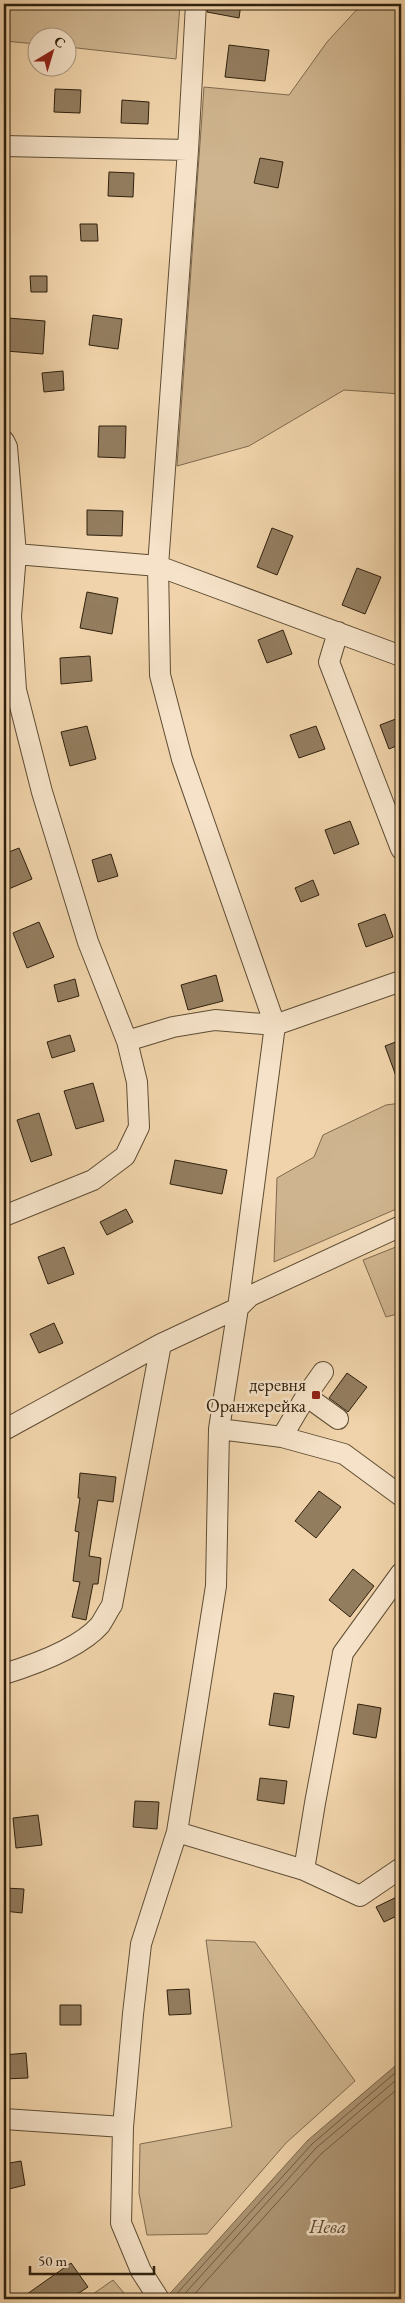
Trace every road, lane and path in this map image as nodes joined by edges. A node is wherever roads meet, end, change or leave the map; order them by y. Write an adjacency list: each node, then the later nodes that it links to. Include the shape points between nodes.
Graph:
1 (196, 4): 3 (street)
2 (4, 146): 3 (street)
3 (188, 150): 6 (street)
4 (4, 441): 5 (street)
5 (16, 554): 6 (street); 12 (street, via 11,616 16,690 42,792 88,942)
6 (158, 566): 7 (street); 11 (street, via 160,675 182,759)
7 (338, 632): 8 (street); 9 (street, via 329,662)
8 (401, 656)
9 (401, 849)
10 (401, 981): 11 (street)
11 (275, 1025): 12 (street, via 215,1020 173,1027); 15 (street)
12 (127, 1041): 13 (street, via 137,1082 139,1127 125,1156 93,1180)
13 (4, 1216)
14 (401, 1226): 15 (street, via 250,1296)
15 (238, 1308): 16 (street); 21 (street)
16 (161, 1344): 20 (street); 25 (street, via 112,1605 99,1625 83,1638 45,1660)
17 (323, 1372): 18 (street)
18 (306, 1396): 19 (street); 22 (street)
19 (338, 1419)
20 (4, 1430)
21 (219, 1430): 22 (street); 26 (street, via 216,1586)
22 (282, 1437): 23 (street, via 344,1454)
23 (401, 1496)
24 (401, 1573): 28 (street, via 343,1653)
25 (4, 1674)
26 (177, 1832): 28 (street); 30 (street, via 141,1944)
27 (401, 1868): 28 (street, via 360,1896)
28 (304, 1870)
29 (4, 2118): 30 (street)
30 (123, 2127): 31 (street, via 121,2223 141,2271)
31 (159, 2299)

